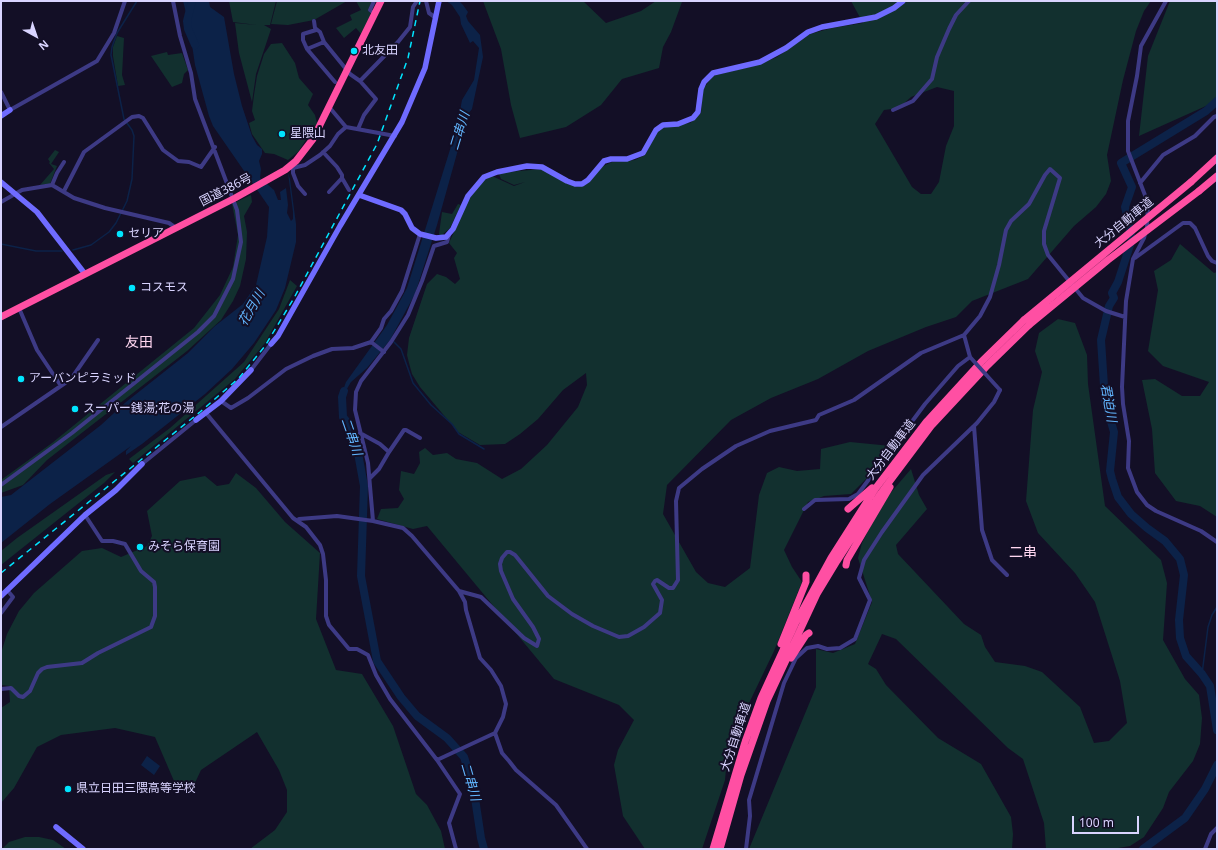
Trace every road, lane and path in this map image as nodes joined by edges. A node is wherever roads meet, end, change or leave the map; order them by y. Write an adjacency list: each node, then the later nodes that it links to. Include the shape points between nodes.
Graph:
1 (125, 1): 22 (street, via 114,33 97,61)
2 (174, 1): 29 (street, via 195,99)
3 (374, 1): 11 (street, via 370,10)
4 (381, 1): 11 (highway, 国道386号)
5 (417, 1): 18 (street, via 413,7 410,27)
6 (426, 1): 12 (street, via 429,13)
7 (903, 1): 49 (street, via 876,17 808,32 780,52 760,62 713,73 704,82 698,112 693,118 678,124 663,125 656,130 642,153 627,159 604,161 582,184 567,181 542,167 527,166 484,177 468,196)
8 (969, 1): 23 (street, via 956,15 949,29 937,57 932,78 913,101)
9 (1166, 1): 37 (street, via 1141,46 1129,110 1128,152)
10 (439, 4): 12 (street)
11 (375, 14): 17 (highway, 国道386号)
12 (436, 18): 28 (street, via 419,87)
13 (314, 21): 14 (street)
14 (316, 30): 15 (street, via 320,32); 16 (street, via 302,35)
15 (324, 42): 16 (street); 17 (street)
16 (307, 49): 19 (street)
17 (348, 71): 18 (street); 21 (highway, 国道386号)
18 (360, 81): 27 (street, via 376,99 364,115)
19 (335, 82)
20 (1, 92): 22 (street)
21 (330, 108): 26 (street); 33 (highway, 国道386号, via 314,139)
22 (10, 110): 24 (street)
23 (893, 110)
24 (1, 116)
25 (1217, 116): 37 (street, via 1195,136 1163,155)
26 (346, 127): 27 (street); 30 (street)
27 (358, 129): 28 (street)
28 (395, 136): 44 (street)
29 (215, 147): 40 (street, via 201,167 178,161 163,150 143,118 139,116 125,121 84,152); 45 (street)
30 (324, 152): 33 (street, via 305,165); 35 (street, via 337,167)
31 (1217, 158): 56 (highway, 大分自動車道, bridge)
32 (64, 162): 38 (street, via 56,173)
33 (291, 167): 43 (street, via 298,186); 45 (highway, 国道386号)
34 (1217, 176): 56 (highway, 大分自動車道, bridge)
35 (342, 178): 39 (street); 41 (street)
36 (1, 182): 42 (street)
37 (1140, 182): 50 (street, via 1148,203 1147,227)
38 (52, 185): 40 (street); 42 (street, via 29,188)
39 (348, 190)
40 (64, 191): 47 (street, via 74,198 169,223)
41 (329, 192)
42 (16, 193): 46 (street); 52 (street, via 50,228)
43 (305, 194)
44 (359, 195): 48 (street, via 401,210 412,228); 60 (street)
45 (236, 198): 47 (highway, 国道386号); 76 (street, via 241,242 238,261 214,316 165,359)
46 (1, 202)
47 (176, 228): 52 (highway, 国道386号)
48 (420, 234): 49 (street, via 436,238); 59 (street, via 402,291)
49 (449, 235): 61 (street, via 447,242 434,246 411,308)
50 (1133, 259): 51 (street, via 1183,223 1190,223 1208,256); 55 (street)
51 (1217, 263)
52 (85, 274): 53 (highway, 国道386号)
53 (20, 308): 54 (highway, 国道386号); 64 (street, via 37,350)
54 (1, 317)
55 (1125, 317): 57 (street, via 1106,311 1083,298 1048,255 1044,244 1044,231 1060,178 1050,169 1029,204 1011,221 1006,230 990,297 980,316); 82 (street, via 1122,387 1129,441 1130,476 1137,492 1152,509 1189,525)
56 (1027, 323): 72 (highway, 大分自動車道, via 954,390)
57 (964, 335): 62 (street); 87 (street, via 921,353 854,400 819,415 816,420 770,431 736,446 679,488 676,501 677,584 669,588 655,581 653,584 662,600 660,613 644,627 628,636 612,636 572,614 548,596 510,552 502,558 501,571 513,599 539,639 537,646 524,638 481,597)
58 (98, 340): 64 (street, via 70,379)
59 (371, 342): 61 (street); 65 (street, via 353,348 332,349 313,356 286,369 231,408)
60 (271, 344): 63 (street)
61 (384, 352): 70 (street, via 361,381 356,392 355,410)
62 (970, 357): 68 (street, bridge, via 1000,390 991,406); 77 (street, via 958,366 925,404 858,494 849,499 815,500)
63 (251, 370): 65 (street)
64 (61, 386): 69 (street)
65 (221, 401): 66 (street)
66 (206, 413): 67 (street); 80 (street)
67 (196, 420): 74 (street)
68 (974, 426): 85 (street, via 982,530 992,560); 104 (street, via 923,475 864,560 859,578 870,600 855,639 840,648 807,648 796,658 784,683 749,800)
69 (1, 427)
70 (360, 433): 73 (street); 75 (street)
71 (420, 438): 73 (street, via 404,430)
72 (908, 451): 78 (highway, via 871,490); 83 (highway, via 846,560); 91 (highway, 大分自動車道, via 875,489 831,558 808,598); 93 (highway, 大分自動車道, via 855,530 818,594)
73 (389, 452): 75 (street)
74 (142, 464): 79 (street, via 116,490)
75 (370, 478): 81 (street)
76 (1, 485)
77 (804, 509)
78 (848, 509)
79 (85, 515): 86 (street); 92 (street, via 102,541 125,544 141,571 154,582 155,616 151,627 82,663 42,669 30,691 23,697 12,688)
80 (297, 519): 81 (street, via 337,516); 95 (street, via 315,538 323,554 326,616 329,625 349,649 357,649 368,655 390,699)
81 (373, 521): 87 (street, via 403,528)
82 (1217, 542)
83 (846, 565)
84 (806, 575): 91 (highway, via 806,582)
85 (1007, 575)
86 (7, 590): 88 (street); 89 (street, via 13,596)
87 (460, 591): 94 (street, via 466,602 480,658 501,686 506,704)
88 (1, 596)
89 (1, 613)
90 (810, 633): 93 (highway, via 794,652)
91 (767, 684): 98 (highway, 大分自動車道, via 745,742)
92 (1, 689)
93 (762, 714): 98 (highway, 大分自動車道)
94 (495, 733): 95 (street); 101 (street, via 497,742 516,770 556,805)
95 (437, 760): 100 (street, via 460,794 449,823)
96 (56, 827): 99 (street)
97 (1217, 828): 105 (street, via 1211,834)
98 (722, 832): 102 (highway, 大分自動車道); 103 (highway, 大分自動車道)
99 (83, 849)
100 (456, 849)
101 (587, 849)
102 (713, 849)
103 (720, 849)
104 (746, 849)
105 (1205, 849)

